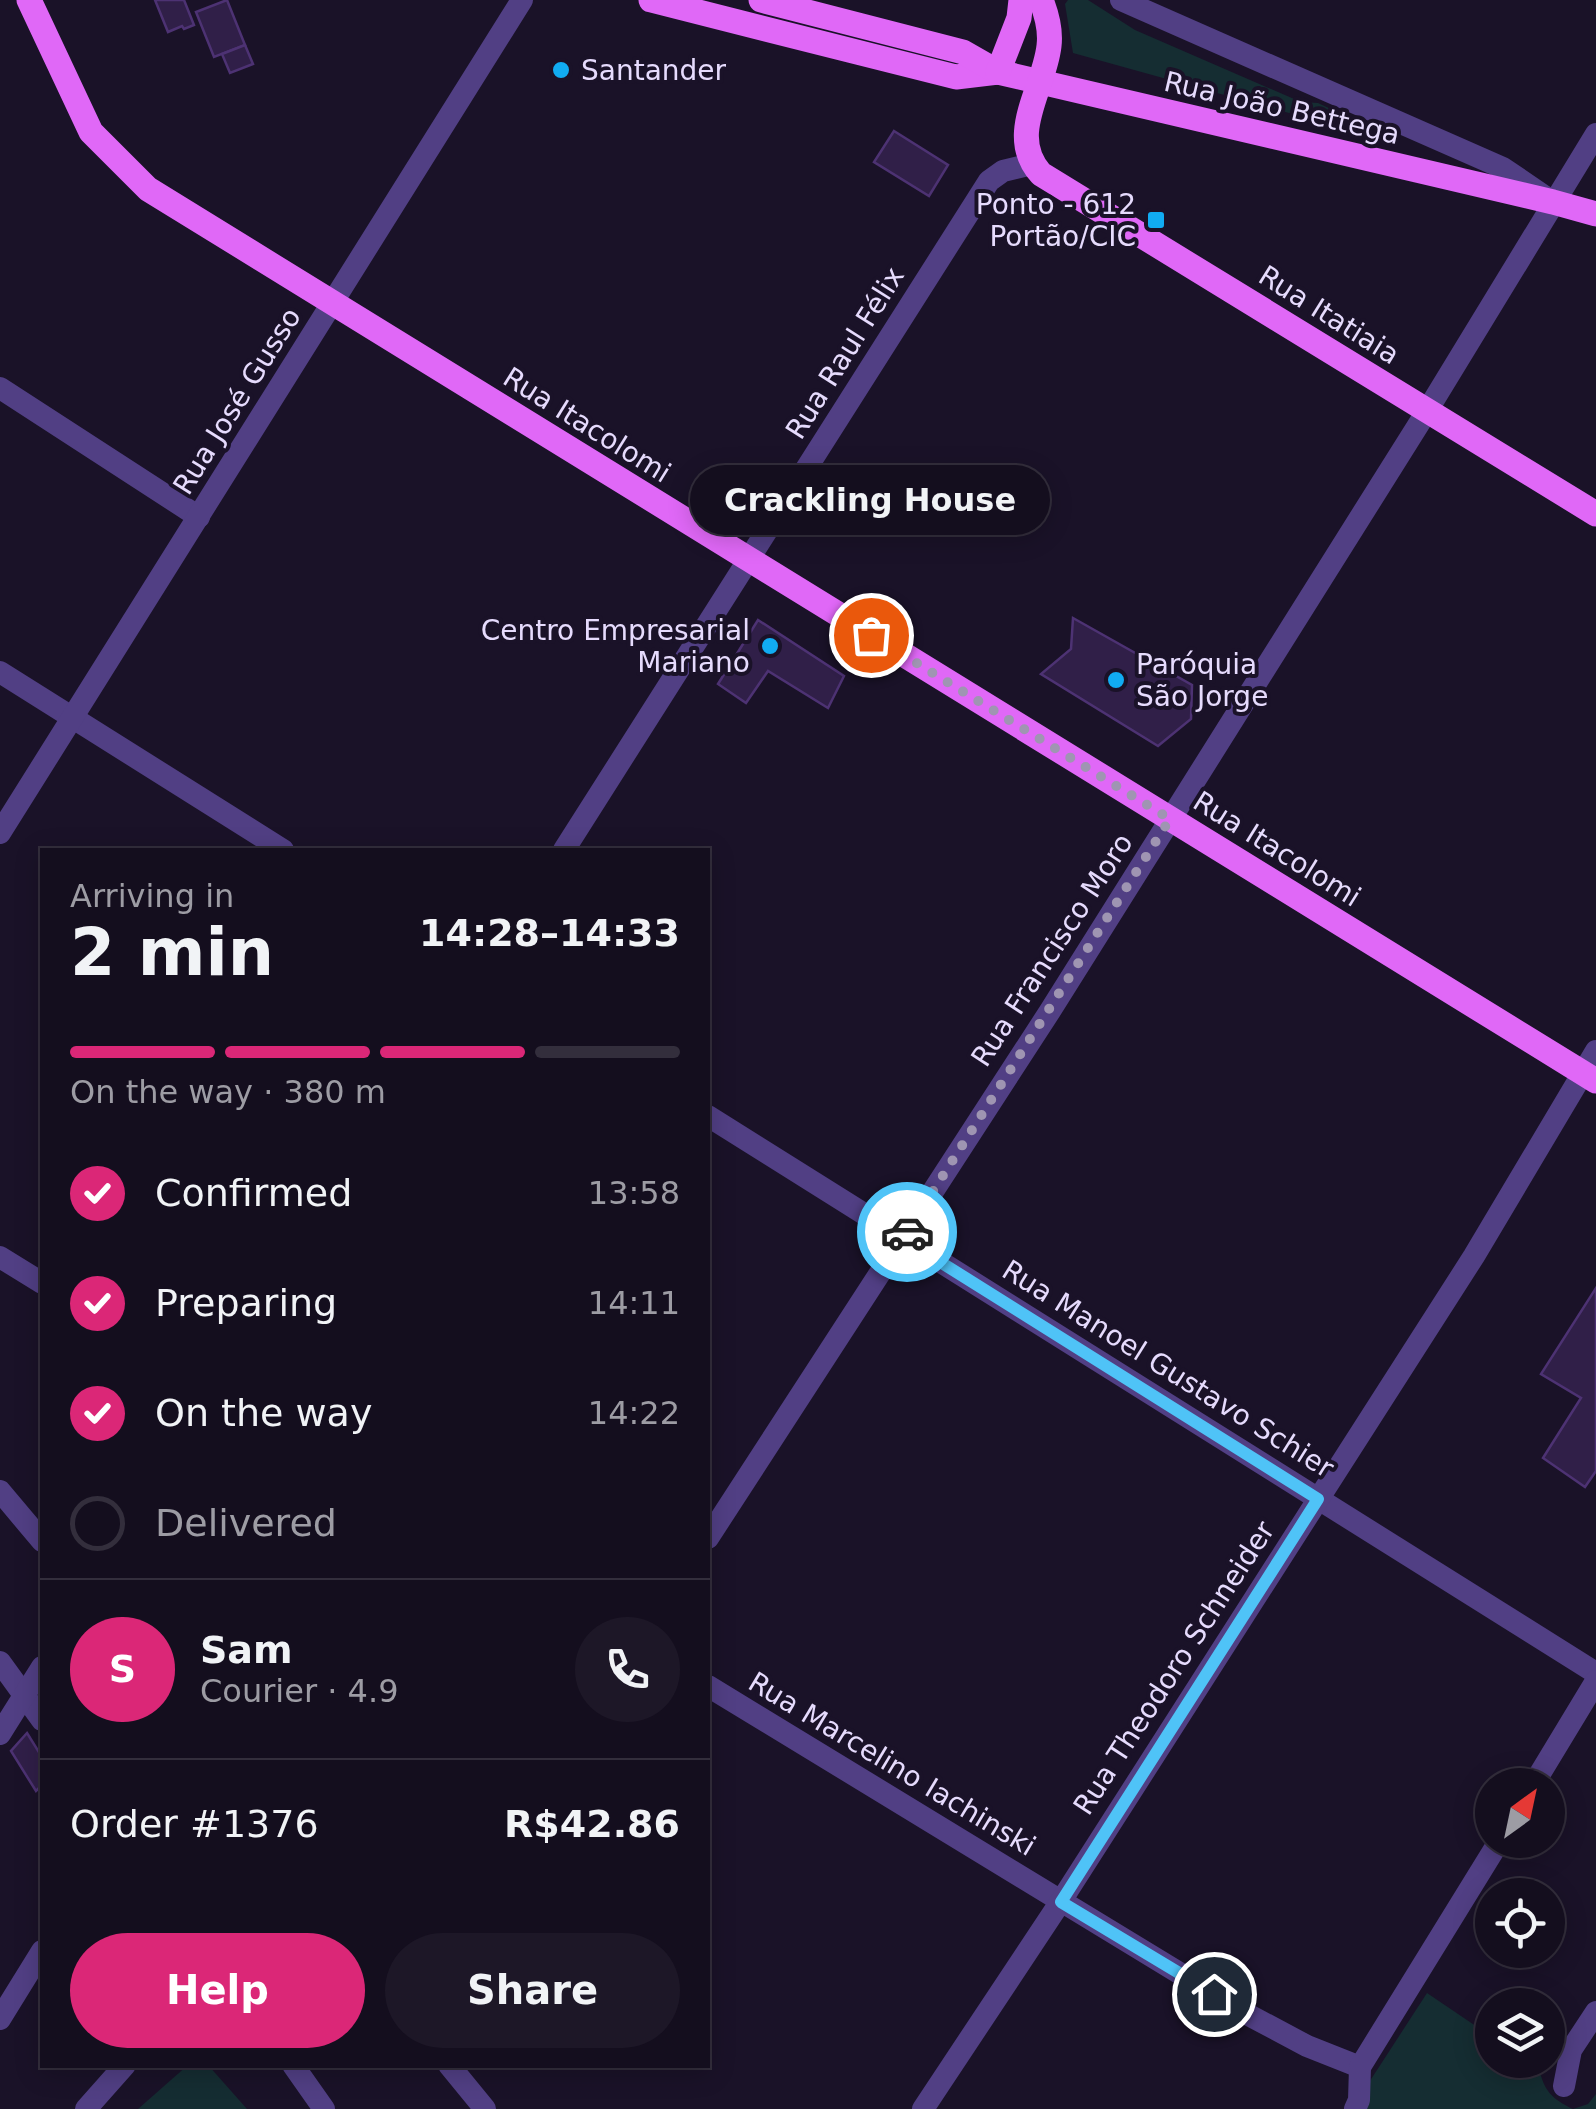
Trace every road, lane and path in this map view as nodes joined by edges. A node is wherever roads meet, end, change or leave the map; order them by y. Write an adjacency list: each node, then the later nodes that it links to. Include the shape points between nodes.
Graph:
1 (30, 0): 14 (main road, Rua Itacolomi, via 91,132 148,189)
2 (522, 0): 14 (street, Rua José Gusso)
3 (650, 0): 8 (main road, Rua João Bettega, via 956,77)
4 (761, 0): 8 (main road, Rua João Bettega, via 963,52)
5 (1021, 0): 8 (main road)
6 (1040, 0): 9 (main road, via 1049,48)
7 (1121, 0): 12 (street, Rua João Bettega, via 1503,168)
8 (998, 72): 9 (main road, Rua João Bettega)
9 (1040, 82): 11 (main road, via 1025,135); 12 (main road, Rua João Bettega)
10 (1596, 134): 12 (street, Rua Francisco Moro)
11 (1032, 164): 16 (main road, Rua Itatiaia); 19 (street, Rua Raul Félix, via 990,181)
12 (1554, 202): 13 (main road, Rua João Bettega); 16 (street, Rua Francisco Moro)
13 (1596, 214)
14 (333, 304): 18 (street, Rua José Gusso); 19 (main road, Rua Itacolomi)
15 (0, 388): 18 (street)
16 (1427, 411): 17 (main road, Rua Itatiaia); 22 (street, Rua Francisco Moro)
17 (1596, 514)
18 (200, 516): 21 (street, Rua José Gusso)
19 (748, 560): 22 (main road, Rua Itacolomi); 25 (street, Rua Raul Félix)
20 (0, 672): 21 (street)
21 (72, 718): 23 (street, Rua José Gusso); 24 (street)
22 (1170, 819): 26 (main road, Rua Itacolomi); 28 (street, Rua Francisco Moro)
23 (0, 833)
24 (280, 848)
25 (565, 848)
26 (1592, 1068): 32 (street, Rua Theodoro Schneider)
27 (710, 1117): 28 (street, Rua Manoel Gustavo Schier)
28 (902, 1238): 32 (street, Rua Manoel Gustavo Schier); 33 (street, Rua Francisco Moro)
29 (0, 1257): 30 (street)
30 (40, 1281)
31 (0, 1491): 34 (street)
32 (1318, 1499): 37 (street, Rua Manoel Gustavo Schier); 45 (street, Rua Theodoro Schneider)
33 (710, 1535)
34 (40, 1539)
35 (0, 1662): 40 (street)
36 (40, 1670): 40 (street)
37 (1596, 1672)
38 (1596, 1680): 43 (street)
39 (710, 1687): 45 (street, Rua Marcelino Iachinski)
40 (24, 1695): 41 (street); 42 (street)
41 (40, 1717)
42 (0, 1734)
43 (1543, 1768)
44 (1489, 1858): 49 (street)
45 (1061, 1902): 49 (street, Rua Marcelino Iachinski, via 1280,2032); 57 (street, Rua Theodoro Schneider)
46 (40, 1953): 48 (street)
47 (1596, 2012): 53 (street, via 1571,2050)
48 (0, 2019)
49 (1360, 2066): 58 (street)
50 (122, 2068): 54 (street)
51 (294, 2068): 55 (street)
52 (451, 2068): 56 (street)
53 (1564, 2086)
54 (86, 2109)
55 (324, 2109)
56 (485, 2109)
57 (923, 2109)
58 (1356, 2109)

